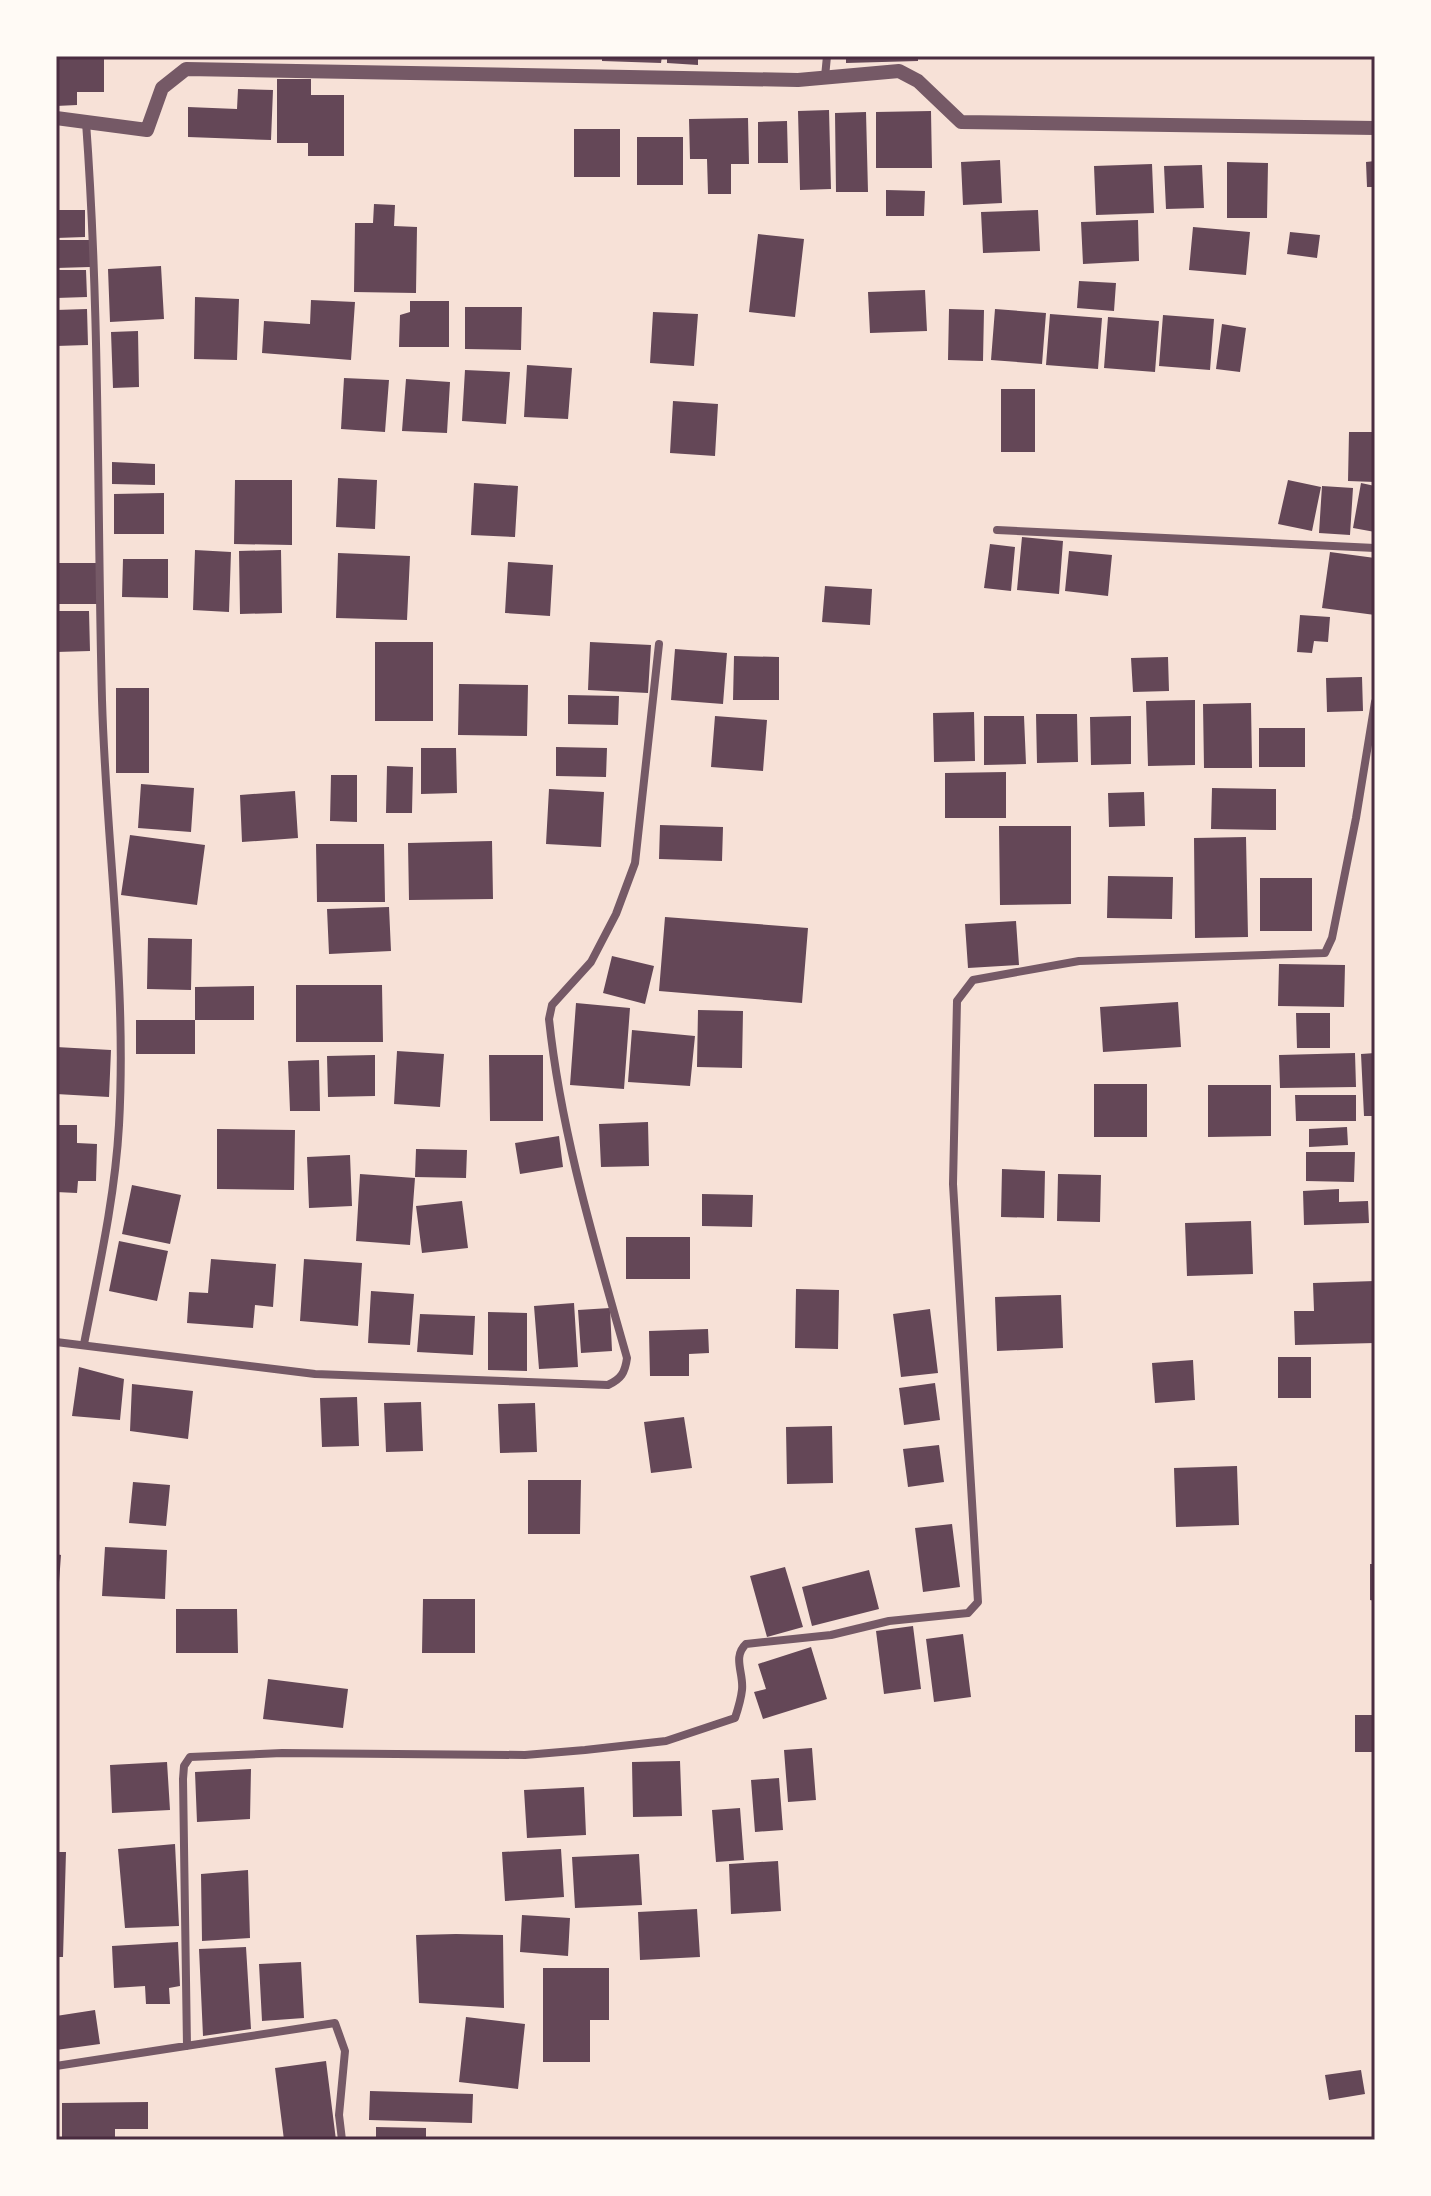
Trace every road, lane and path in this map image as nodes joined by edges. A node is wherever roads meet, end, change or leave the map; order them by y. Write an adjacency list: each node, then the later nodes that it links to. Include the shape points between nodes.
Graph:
1 (827, 56): 2 (street)
2 (825, 77): 4 (street, via 186,69 162,88 147,130); 5 (street, via 899,71 918,81 961,122)
3 (56, 118): 4 (street)
4 (86, 122): 11 (street, via 95,247 104,764 119,967 120,1099 118,1148)
5 (1375, 128)
6 (997, 530): 7 (street)
7 (1375, 548)
8 (659, 644): 11 (street, via 635,863 591,962 552,1005 549,1019 589,1225 627,1358 625,1372 608,1385 315,1374)
9 (1375, 702): 12 (street, via 1335,926 1325,953 1079,961 973,980 957,1001 953,1184 978,1602 968,1613 746,1644 738,1657 742,1687 735,1718 666,1741 525,1755 190,1757 183,1779)
10 (56, 1342): 11 (street)
11 (84, 1344)
12 (187, 2046): 13 (street); 14 (street, via 335,2023 345,2051)
13 (56, 2066)
14 (342, 2140)

